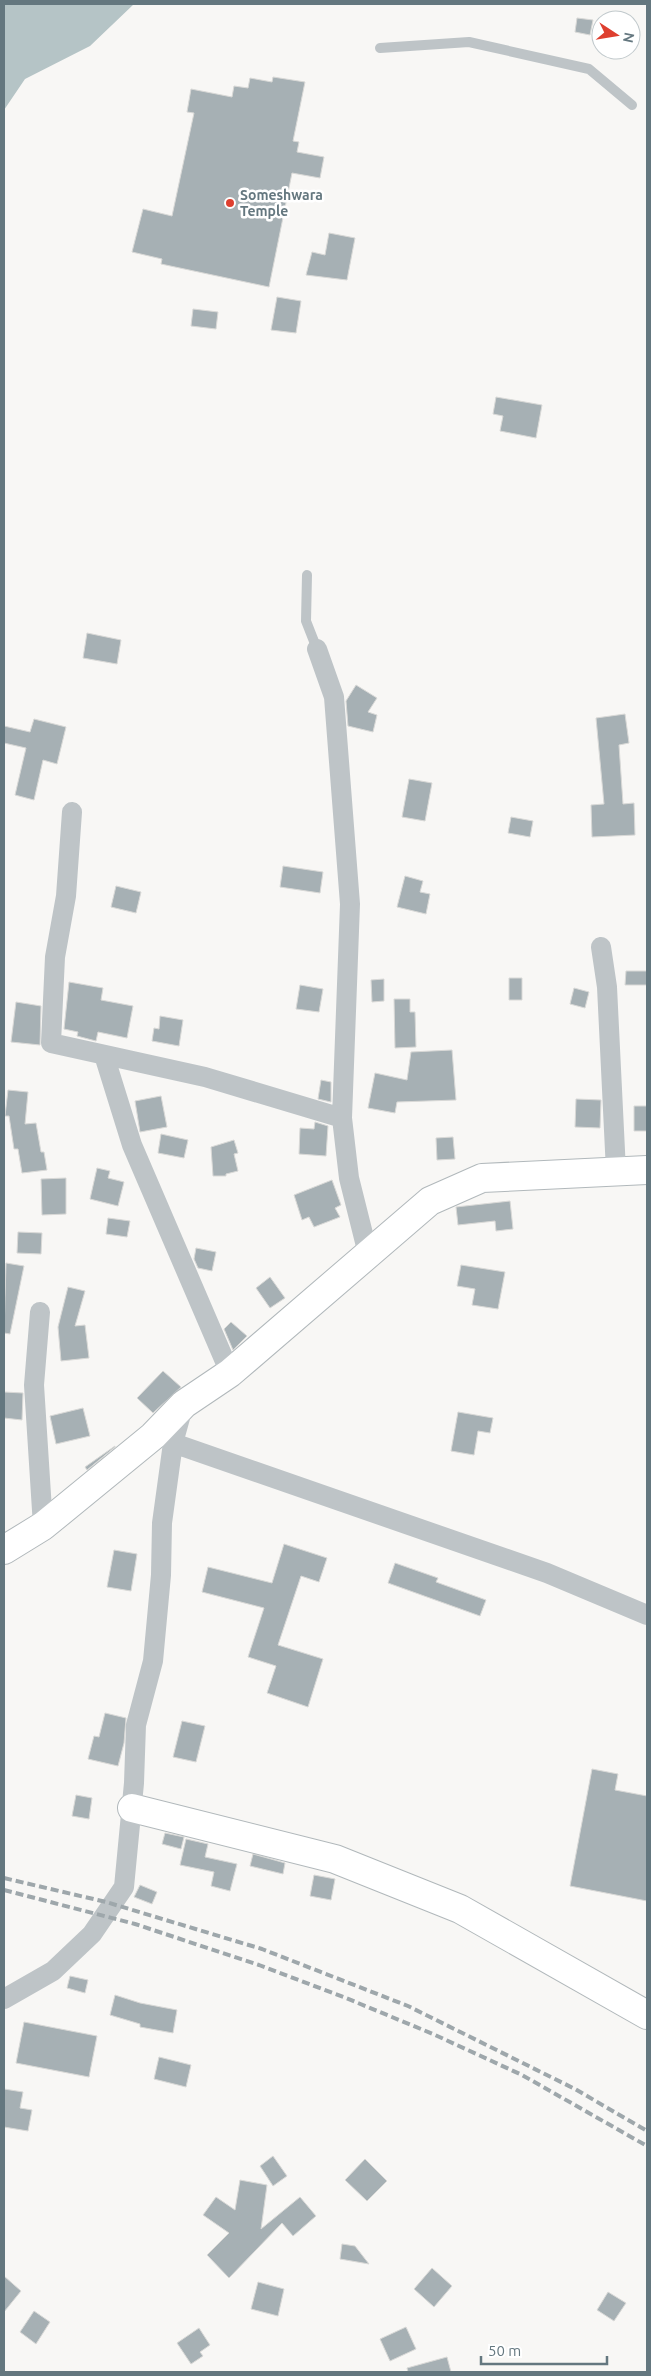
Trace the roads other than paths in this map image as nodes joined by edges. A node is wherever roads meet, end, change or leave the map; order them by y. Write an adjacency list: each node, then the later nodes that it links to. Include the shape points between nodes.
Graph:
1 (380, 48): 2 (lane, via 469,42 570,64 588,69)
2 (632, 105)
3 (307, 575): 4 (lane, via 306,621)
4 (316, 649): 8 (street, via 334,697 350,904)
5 (72, 812): 7 (street, via 66,896 55,957 51,1043)
6 (601, 947): 10 (street, via 607,987)
7 (104, 1056): 8 (street, via 205,1077); 13 (street, via 132,1145)
8 (342, 1118): 11 (street, via 348,1178)
9 (647, 1170): 10 (street)
10 (616, 1171): 11 (street, via 482,1178 430,1201)
11 (368, 1254): 13 (street)
12 (40, 1312): 16 (street, via 34,1385)
13 (230, 1373): 14 (street)
14 (184, 1404): 15 (street); 16 (street, via 153,1436)
15 (173, 1443): 18 (street, via 547,1573); 19 (street, via 162,1523 153,1661 136,1724)
16 (42, 1526): 17 (street)
17 (4, 1550)
18 (647, 1615)
19 (132, 1808): 20 (street, via 124,1887 119,1895 92,1934 53,1970); 21 (street, via 335,1858 460,1909)
20 (4, 1999)
21 (647, 2015)

